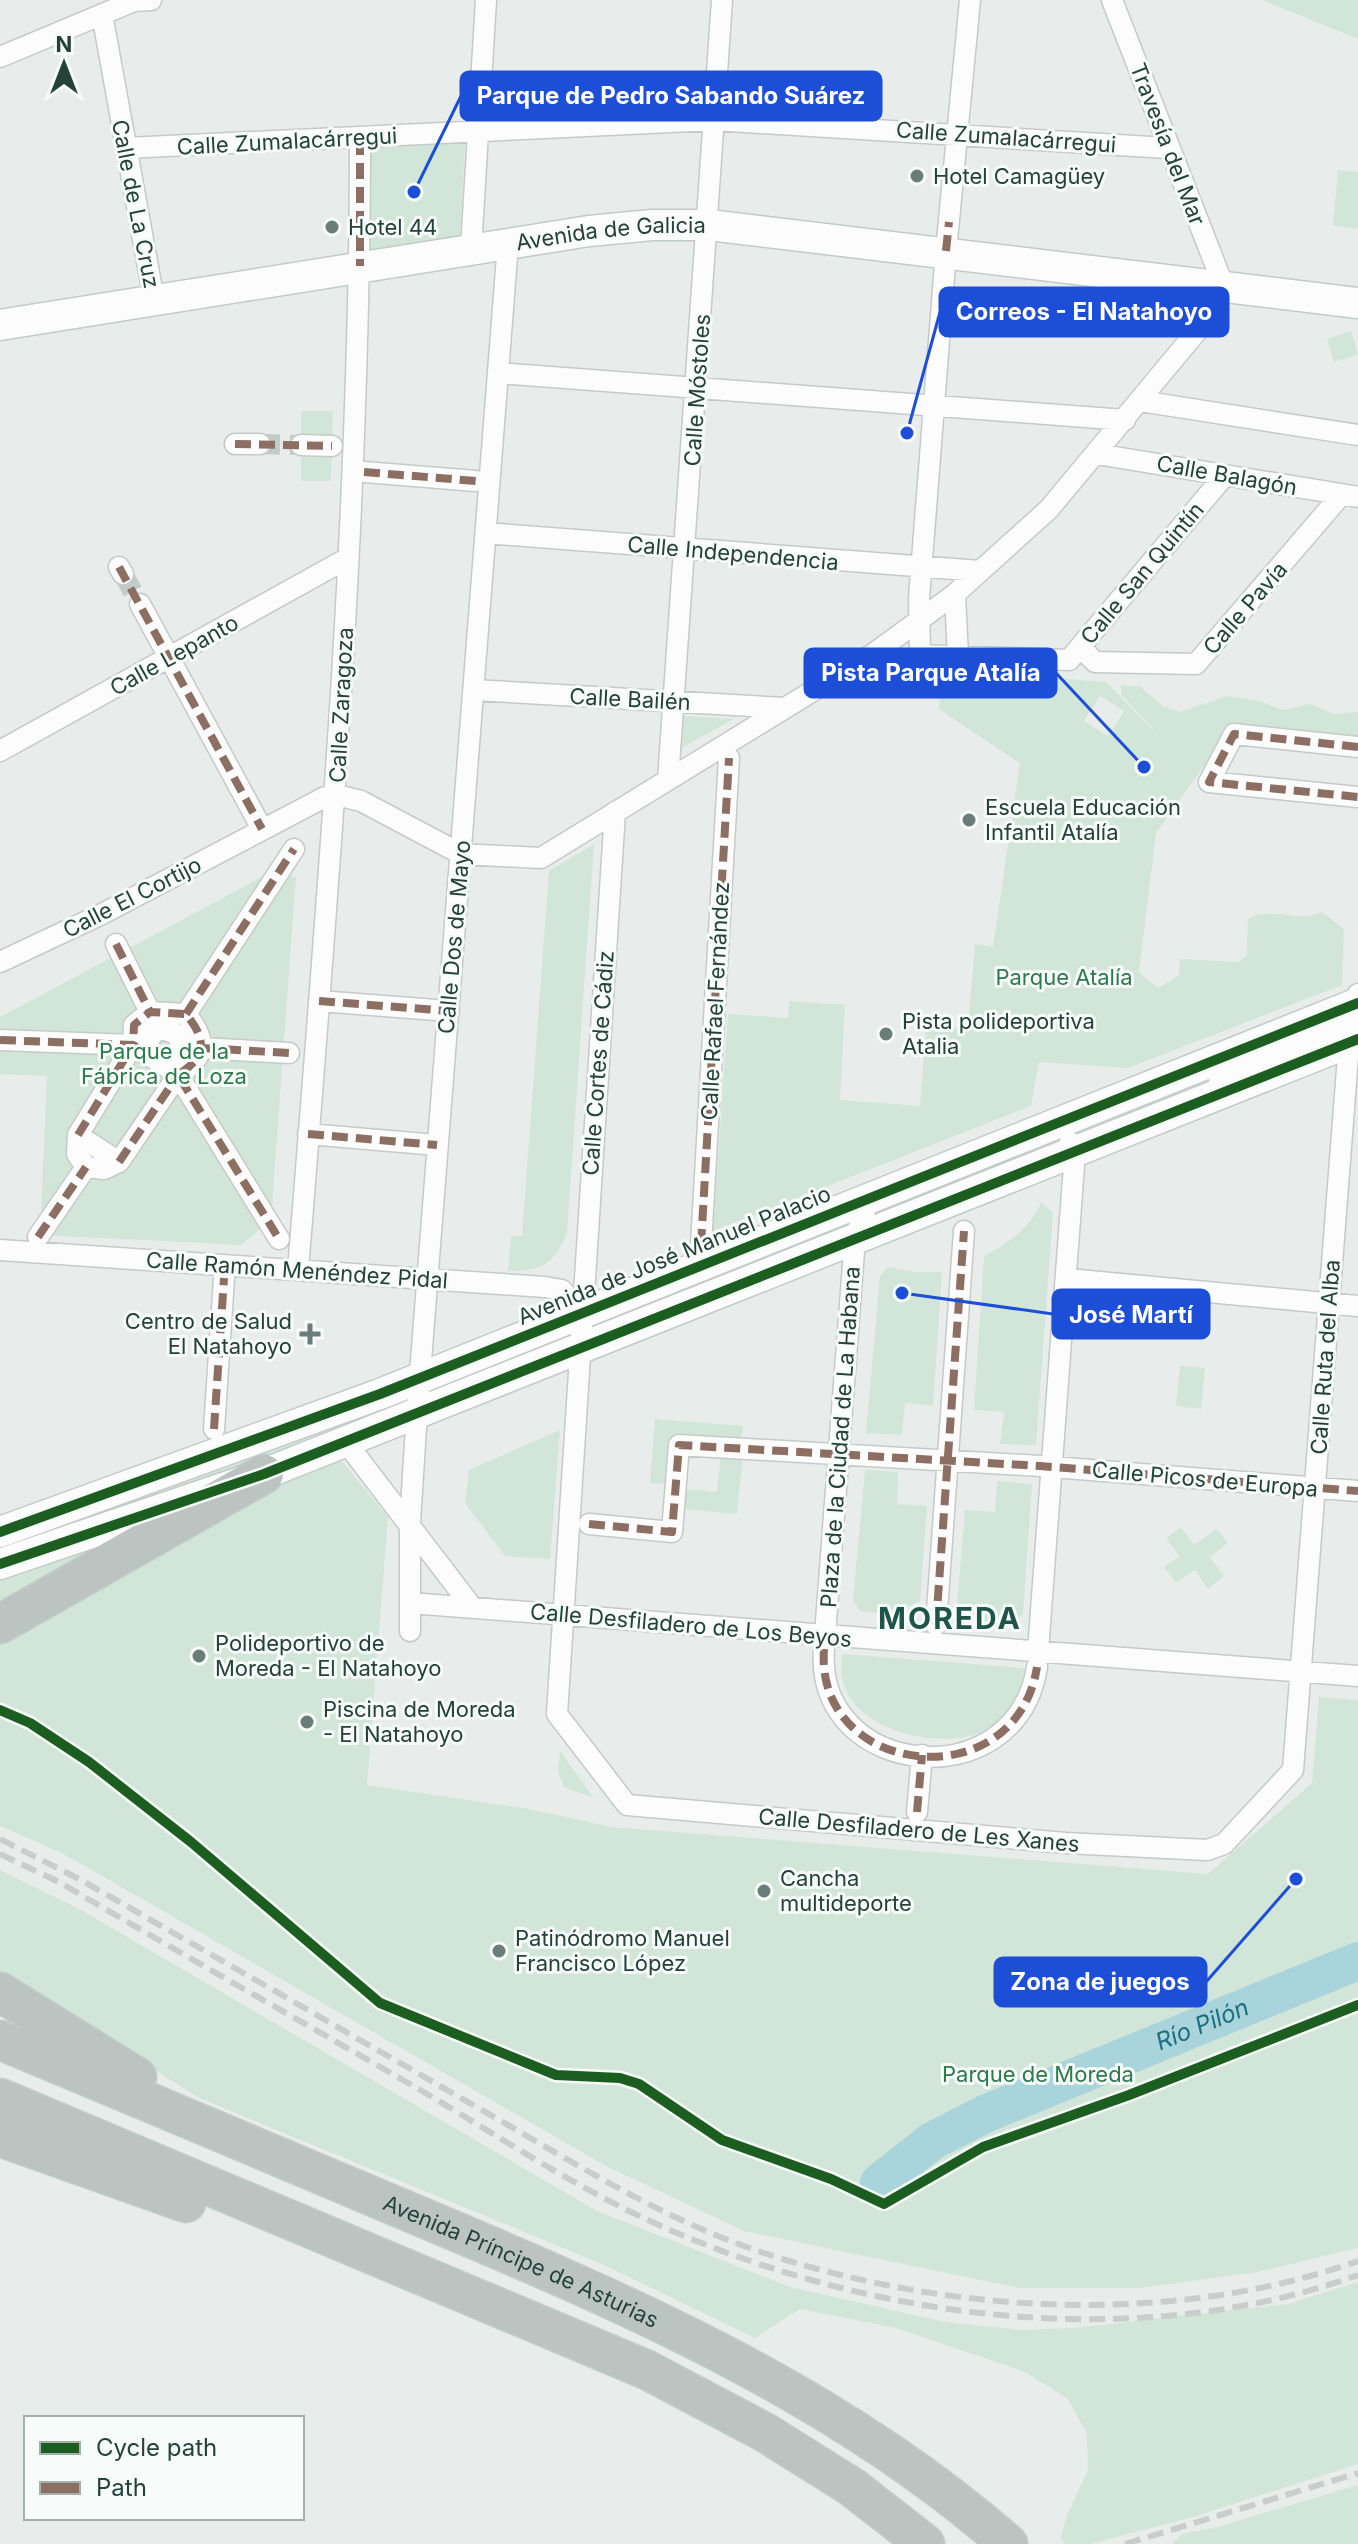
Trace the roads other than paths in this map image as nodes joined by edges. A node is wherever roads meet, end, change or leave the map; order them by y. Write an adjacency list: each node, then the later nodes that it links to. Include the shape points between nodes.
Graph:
1 (151, 0): 6 (street)
2 (486, 0): 9 (street)
3 (722, 0): 8 (street, Calle Móstoles)
4 (970, 0): 10 (street)
5 (1112, 0): 13 (street, Travesía del Mar)
6 (102, 14): 7 (street); 12 (street, Calle de La Cruz)
7 (0, 57)
8 (713, 120): 9 (street, Calle Zumalacárregui); 10 (street, Calle Zumalacárregui); 14 (street, Calle Móstoles)
9 (476, 131): 11 (street, Calle Zumalacárregui); 17 (street)
10 (957, 133): 13 (street, Calle Zumalacárregui); 15 (street)
11 (360, 139): 12 (street, Calle Zumalacárregui); 18 (street, Calle Zaragoza)
12 (126, 148): 20 (street, Calle de La Cruz)
13 (1167, 148): 19 (street, Travesía del Mar)
14 (709, 225): 15 (main road, Avenida de Galicia); 16 (main road, Avenida de Galicia, via 636,226); 24 (street, Calle Móstoles)
15 (947, 237): 19 (main road, Avenida de Galicia); 26 (street)
16 (508, 244): 17 (main road, Avenida de Galicia); 23 (street, Calle Dos de Mayo)
17 (471, 249): 18 (main road, Avenida de Galicia)
18 (360, 266): 20 (main road, Avenida de Galicia); 40 (street, Calle Zaragoza)
19 (1224, 287): 21 (main road, Avenida de Galicia); 25 (street, via 1212,313)
20 (154, 300): 22 (main road, Avenida de Galicia)
21 (1358, 303)
22 (0, 325)
23 (498, 373): 24 (street); 38 (street, Calle Dos de Mayo)
24 (697, 388): 26 (street); 39 (street, Calle Móstoles)
25 (1140, 401): 27 (street); 28 (street)
26 (933, 406): 27 (street); 41 (street)
27 (1125, 420): 33 (street)
28 (1358, 435)
29 (235, 444): 30 (street)
30 (260, 444)
31 (301, 445): 32 (street)
32 (332, 446)
33 (1097, 454): 35 (street, Calle Balagón); 42 (street, via 1049,509)
34 (364, 472): 36 (street)
35 (1225, 475): 37 (street, Calle Balagón); 46 (street, Calle San Quintín)
36 (476, 481)
37 (1350, 496): 46 (street, Calle Pavía, via 1196,664 1095,662)
38 (486, 533): 39 (street, Calle Independencia); 49 (street, Calle Dos de Mayo)
39 (685, 549): 41 (street, Calle Independencia); 50 (street, Calle Móstoles)
40 (348, 558): 48 (street, Calle Lepanto); 56 (street, Calle Zaragoza)
41 (922, 568): 42 (street, Calle Independencia); 45 (street)
42 (980, 571): 43 (street)
43 (955, 594): 45 (street); 47 (street)
44 (140, 604): 48 (street)
45 (918, 623): 47 (street, Calle San Quintín, via 920,655); 51 (street)
46 (1080, 647): 47 (street, Calle San Quintín, via 1069,660)
47 (958, 656)
48 (169, 658): 53 (street, Calle Lepanto); 59 (street)
49 (474, 690): 50 (street, Calle Bailén); 61 (street, Calle Dos de Mayo)
50 (674, 702): 51 (street, Calle Bailén); 55 (street, Calle Móstoles)
51 (786, 708): 55 (street)
52 (1358, 747): 57 (street, via 1234,734 1209,782)
53 (0, 751)
54 (729, 758): 89 (street, Calle Rafael Fernández)
55 (668, 780): 58 (street)
56 (337, 795): 59 (street, Calle El Cortijo); 61 (street, via 361,801); 65 (street, Calle Zaragoza)
57 (1358, 797)
58 (615, 812): 61 (street, via 541,858); 97 (street, Calle Cortes de Cádiz)
59 (262, 829): 63 (street, Calle El Cortijo)
60 (294, 849): 69 (street)
61 (461, 854): 67 (street, Calle Dos de Mayo)
62 (116, 944): 68 (street)
63 (0, 962)
64 (1358, 994): 66 (street)
65 (319, 1001): 67 (street); 78 (street, Calle Zaragoza)
66 (1358, 1004): 76 (main road, Avenida de José Manuel Palacio); 77 (street, via 1355,1022 1224,1076)
67 (449, 1011): 80 (street, Calle Dos de Mayo)
68 (150, 1012): 69 (street); 72 (street, via 134,1025)
69 (186, 1014): 73 (street, via 198,1029)
70 (0, 1040): 72 (street)
71 (1354, 1041): 77 (main road); 95 (street, Calle Ruta del Alba)
72 (138, 1048): 75 (street); 75 (street, via 153,1033 170,1030 181,1042); 79 (street)
73 (201, 1048): 74 (street); 75 (street, via 195,1064)
74 (289, 1053)
75 (173, 1071): 82 (street); 88 (street)
76 (1060, 1121): 81 (street); 84 (main road, Avenida de José Manuel Palacio)
77 (1137, 1127): 81 (main road)
78 (308, 1134): 80 (street); 91 (street, Calle Zaragoza)
79 (78, 1135): 82 (street); 83 (street, via 77,1154)
80 (437, 1145): 93 (street, Calle Dos de Mayo)
81 (1075, 1152): 87 (main road); 94 (street, Plaza de la Ciudad de La Habana)
82 (119, 1162): 83 (street, via 104,1169)
83 (86, 1167): 86 (street)
84 (869, 1199): 87 (street, Avenida de José Manuel Palacio); 97 (main road, Avenida de José Manuel Palacio)
85 (964, 1231): 104 (street)
86 (38, 1237)
87 (855, 1238): 98 (main road); 103 (street, Plaza de la Ciudad de La Habana)
88 (279, 1239)
89 (701, 1245)
90 (0, 1250): 91 (street, Calle Ramón Menéndez Pidal)
91 (298, 1270): 93 (street, Calle Ramón Menéndez Pidal)
92 (224, 1278): 101 (street)
93 (427, 1278): 97 (street, Calle Ramón Menéndez Pidal, via 562,1290); 99 (street, Calle Dos de Mayo)
94 (1068, 1279): 95 (street); 105 (street, Plaza de la Ciudad de La Habana)
95 (1329, 1304): 96 (street); 107 (street, Calle Ruta del Alba)
96 (1358, 1306)
97 (583, 1313): 98 (street, Calle Cortes de Cádiz); 99 (main road, Avenida de José Manuel Palacio)
98 (583, 1346): 100 (main road); 115 (street, Calle Desfiladero de Les Xanes)
99 (419, 1378): 100 (street, Calle Dos de Mayo); 111 (main road, Avenida de José Manuel Palacio)
100 (417, 1412): 102 (main road); 109 (street, Calle Dos de Mayo)
101 (214, 1429)
102 (345, 1441): 106 (main road); 109 (street)
103 (839, 1454): 104 (street, Calle Picos de Europa); 110 (street, Calle Picos de Europa, via 679,1445 672,1532); 119 (street, Plaza de la Ciudad de La Habana)
104 (948, 1461): 105 (street, Calle Picos de Europa); 117 (street)
105 (1053, 1467): 107 (street, Calle Picos de Europa); 120 (street, Plaza de la Ciudad de La Habana)
106 (264, 1474): 112 (main road); 116 (highway)
107 (1315, 1489): 108 (street, Calle Picos de Europa); 121 (street, Calle Ruta del Alba)
108 (1358, 1491)
109 (410, 1522): 113 (street, Calle Dos de Mayo); 114 (street)
110 (589, 1524)
111 (0, 1532)
112 (0, 1564)
113 (410, 1603): 114 (street, Calle Desfiladero de Los Beyos); 118 (street, Calle Dos de Mayo)
114 (472, 1607): 115 (street, Calle Desfiladero de Los Beyos)
115 (563, 1615): 119 (street, Calle Desfiladero de Los Beyos); 121 (street, Calle Desfiladero de Les Xanes, via 557,1714 627,1805 1066,1843 1207,1850 1224,1844 1293,1770)
116 (0, 1624)
117 (936, 1625)
118 (410, 1631)
119 (824, 1642): 120 (street, Calle Desfiladero de Los Beyos); 123 (street, Plaza de la Ciudad de La Habana, via 825,1679 833,1704 852,1729 878,1746)
120 (1038, 1659): 121 (street, Calle Desfiladero de Los Beyos); 123 (street, Plaza de la Ciudad de La Habana, via 1031,1696 1009,1729 982,1749)
121 (1301, 1671): 122 (street, Calle Desfiladero de Los Beyos)
122 (1358, 1676)
123 (922, 1755): 124 (street)
124 (917, 1812)
125 (0, 1992): 128 (highway)
126 (0, 2040): 128 (highway, Avenida Príncipe de Asturias)
127 (0, 2098): 130 (highway)
128 (231, 2136): 132 (highway, Avenida Príncipe de Asturias, via 667,2324 881,2447)
129 (0, 2137): 130 (highway, via 272,2234)
130 (364, 2254): 131 (highway, via 661,2377 852,2487)
131 (925, 2544)
132 (1008, 2544)

